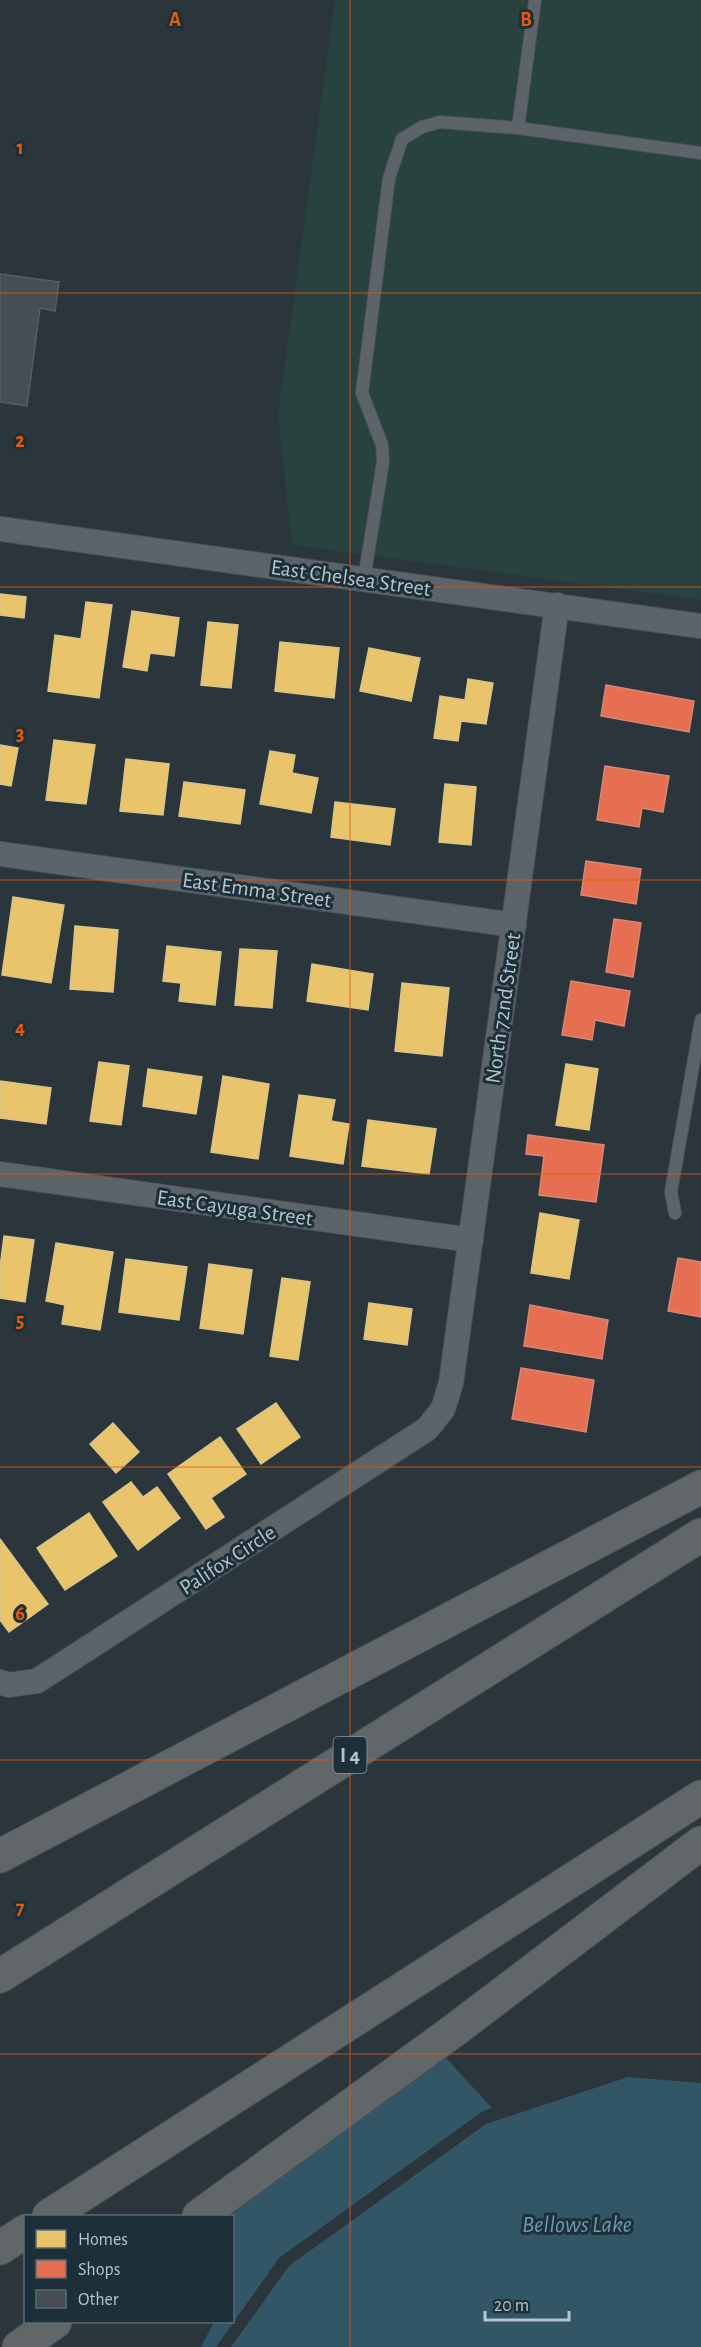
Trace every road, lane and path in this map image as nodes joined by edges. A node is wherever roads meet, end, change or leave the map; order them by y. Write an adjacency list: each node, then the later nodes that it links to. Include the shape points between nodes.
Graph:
1 (536, 0): 2 (lane)
2 (518, 128): 3 (lane); 5 (lane, via 440,122 422,127 402,139 388,178 362,393 382,445 383,462)
3 (701, 153)
4 (0, 529): 5 (street, East Chelsea Street)
5 (364, 579): 6 (street, East Chelsea Street)
6 (557, 605): 7 (street, East Chelsea Street); 9 (street, North 72nd Street)
7 (701, 626)
8 (0, 854): 9 (street, East Emma Street)
9 (514, 925): 13 (street, North 72nd Street)
10 (701, 1020): 12 (lane, via 670,1192)
11 (0, 1174): 13 (street, East Cayuga Street)
12 (675, 1213)
13 (471, 1240): 14 (street, North 72nd Street, via 451,1383)
14 (443, 1409): 17 (street, Palifox Circle, via 427,1429 37,1681 9,1685)
15 (701, 1486): 20 (highway)
16 (701, 1535): 21 (highway, I 4)
17 (0, 1682)
18 (701, 1797): 22 (highway)
19 (701, 1844): 23 (highway)
20 (0, 1856)
21 (0, 1976)
22 (52, 2215)
23 (202, 2215)
24 (24, 2232): 25 (highway)
25 (0, 2248)
26 (53, 2323): 27 (highway)
27 (20, 2347)

